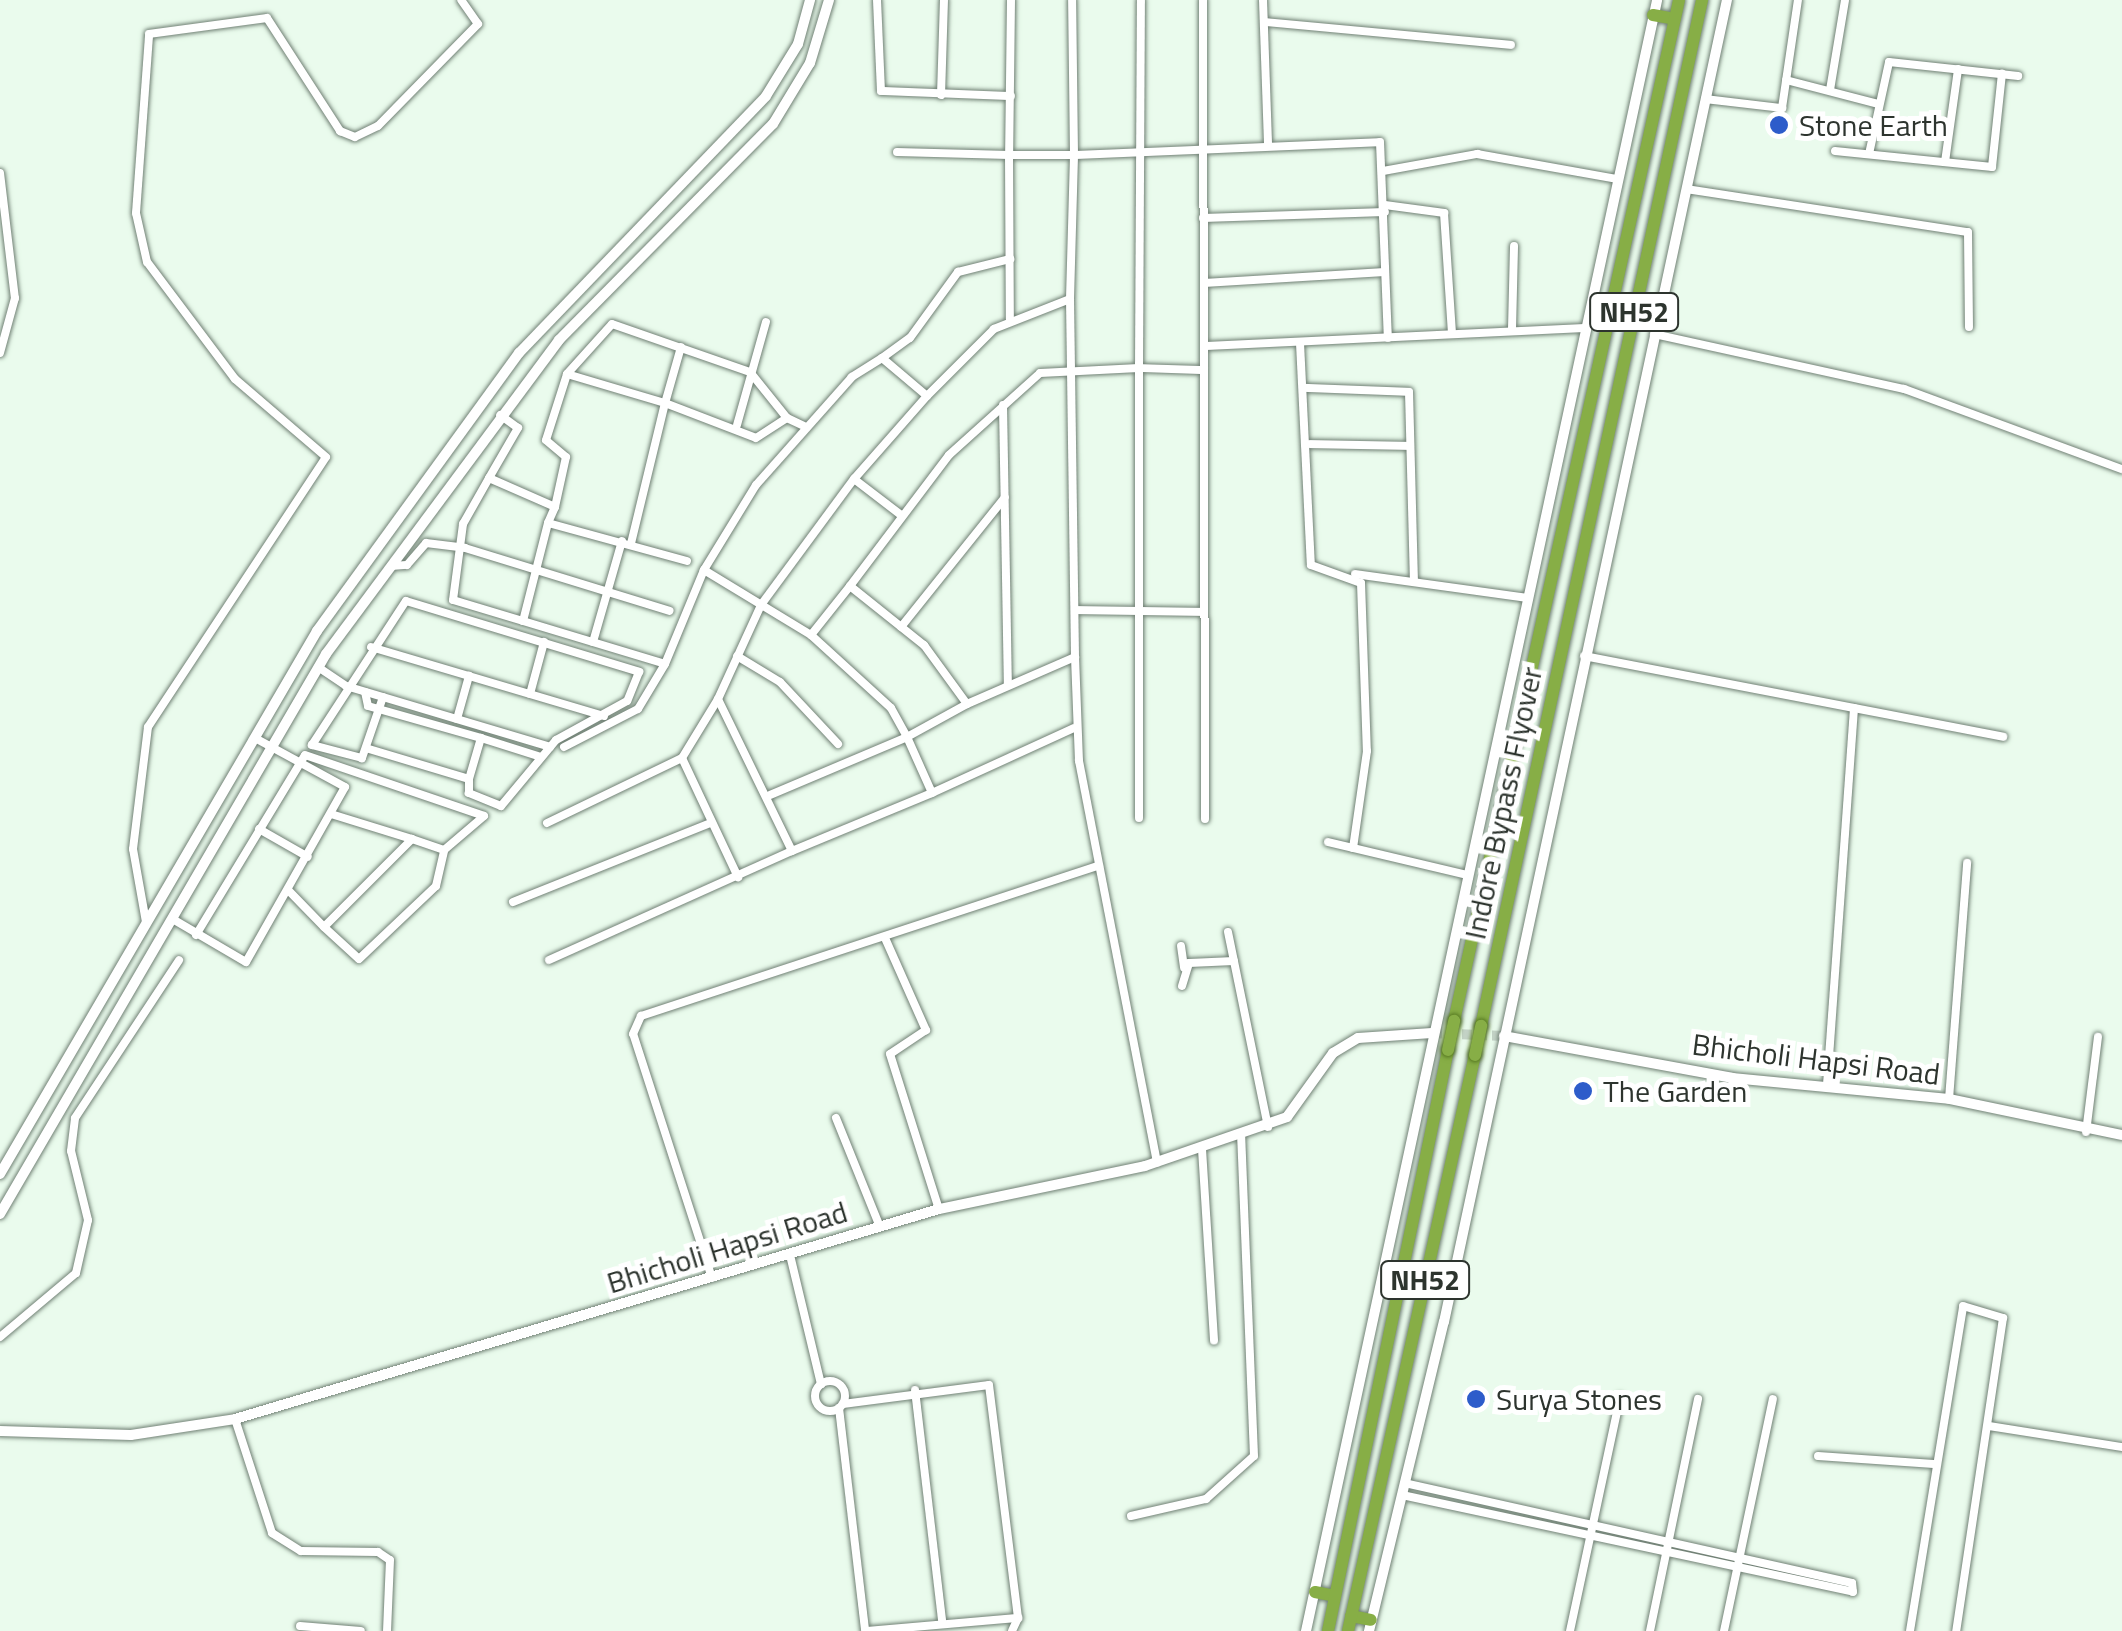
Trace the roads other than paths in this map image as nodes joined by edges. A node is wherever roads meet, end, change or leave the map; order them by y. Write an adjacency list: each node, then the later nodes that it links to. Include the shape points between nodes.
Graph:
1 (461, 0): 161 (street, via 478,24 401,104 355,137 340,131 268,18 149,34 136,213 148,262 235,380 326,458 148,726 133,849)
2 (810, 0): 129 (street, via 798,44 766,96 480,400 317,631)
3 (829, 0): 74 (street, via 810,63 773,124 559,340)
4 (877, 0): 26 (street, via 878,87)
5 (944, 0): 26 (street)
6 (1011, 0): 27 (street)
7 (1072, 0): 36 (street)
8 (1141, 0): 34 (street)
9 (1203, 0): 31 (street)
10 (1263, 0): 19 (street)
11 (1657, 0): 17 (street)
12 (1678, 0): 18 (highway, Indore Bypass Flyover / NH52)
13 (1702, 0): 213 (highway, Indore Bypass Flyover / NH52, bridge)
14 (1727, 0): 28 (street)
15 (1798, 0): 24 (street)
16 (1845, 0): 25 (street)
17 (1654, 15): 18 (highway); 41 (street)
18 (1675, 20): 210 (highway, Indore Bypass Flyover / NH52, bridge)
19 (1265, 22): 20 (street); 30 (street)
20 (1511, 45)
21 (1958, 69): 22 (street); 29 (street, via 1889,62); 38 (street)
22 (2002, 74): 23 (street); 38 (street, via 1992,167)
23 (2018, 76)
24 (1786, 80): 25 (street); 28 (street, via 1782,108)
25 (1830, 90): 29 (street)
26 (942, 95): 27 (street)
27 (1011, 96): 37 (street)
28 (1706, 99): 42 (street)
29 (1878, 104): 35 (street)
30 (1268, 146): 31 (street); 39 (street, via 1380,142)
31 (1202, 148): 34 (street); 44 (street)
32 (1836, 151): 35 (street)
33 (897, 152): 37 (street)
34 (1142, 152): 36 (street); 66 (street)
35 (1869, 154): 38 (street)
36 (1074, 155): 37 (street); 51 (street)
37 (1010, 156): 46 (street)
38 (1945, 162)
39 (1384, 170): 41 (street, via 1478,154); 43 (street)
40 (0, 173): 49 (street)
41 (1618, 180): 55 (street)
42 (1686, 188): 54 (street, via 1968,232); 58 (street)
43 (1385, 209): 44 (street); 47 (street); 57 (street, via 1444,213)
44 (1203, 218): 50 (street)
45 (1514, 246): 56 (street)
46 (1010, 259): 52 (street); 64 (street, via 958,272 910,338)
47 (1385, 272): 50 (street); 59 (street)
48 (0, 274): 49 (street)
49 (11, 274): 63 (street, via 15,298)
50 (1204, 283): 61 (street)
51 (1070, 298): 52 (street); 65 (street)
52 (1010, 319): 71 (street)
53 (766, 322): 68 (street)
54 (1969, 327)
55 (1586, 328): 56 (street); 97 (street)
56 (1512, 329): 57 (street)
57 (1452, 334): 59 (street)
58 (1654, 334): 80 (street, via 1904,390); 111 (street)
59 (1388, 338): 60 (street)
60 (1300, 342): 61 (street); 70 (street)
61 (1205, 346): 67 (street)
62 (681, 347): 68 (street); 69 (street, via 612,324); 72 (street)
63 (0, 353)
64 (882, 358): 71 (street); 77 (street)
65 (1071, 365): 66 (street); 73 (street, via 1040,373); 99 (street)
66 (1139, 368): 67 (street); 102 (street)
67 (1204, 370): 101 (street)
68 (750, 372): 75 (street); 76 (street)
69 (567, 374): 72 (street); 84 (street, via 546,440 566,457)
70 (1306, 388): 78 (street); 79 (street, via 1405,387)
71 (927, 396): 82 (street)
72 (665, 403): 76 (street); 87 (street)
73 (1003, 405): 83 (street); 85 (street)
74 (499, 414): 81 (street, via 518,428); 90 (street)
75 (787, 418): 76 (street, via 756,438); 77 (street)
76 (737, 425)
77 (804, 426): 91 (street)
78 (1310, 444): 79 (street); 93 (street, via 1311,564)
79 (1410, 446): 94 (street)
80 (2122, 469)
81 (489, 478): 84 (street); 88 (street, via 463,524)
82 (854, 479): 85 (street); 98 (street)
83 (1006, 497): 104 (street); 115 (street)
84 (555, 507): 86 (street)
85 (901, 516): 95 (street)
86 (548, 523): 87 (street); 92 (street)
87 (626, 542): 89 (street); 96 (street)
88 (464, 548): 90 (street, via 426,543 407,565); 92 (street); 103 (street, via 452,600)
89 (686, 560)
90 (388, 564): 113 (street)
91 (704, 570): 98 (street); 112 (street)
92 (536, 572): 96 (street); 103 (street)
93 (1354, 574): 94 (street); 150 (street, via 1367,750)
94 (1414, 579): 97 (street)
95 (850, 586): 104 (street); 105 (street)
96 (608, 593): 100 (street); 107 (street)
97 (1527, 598): 156 (street)
98 (761, 605): 105 (street); 109 (street)
99 (1076, 610): 102 (street); 110 (street)
100 (670, 611)
101 (1204, 612): 102 (street); 144 (street)
102 (1142, 613): 143 (street)
103 (523, 621): 107 (street)
104 (901, 627): 121 (street)
105 (810, 635): 127 (street, via 891,708)
106 (544, 642): 108 (street, via 406,601); 118 (street); 124 (street, via 639,672 628,701)
107 (593, 642): 112 (street)
108 (371, 647): 114 (street); 116 (street)
109 (737, 656): 120 (street); 131 (street, via 780,682)
110 (1075, 656): 115 (street); 126 (street)
111 (1584, 656): 122 (street); 173 (street)
112 (664, 664): 133 (street, via 638,709)
113 (318, 667): 116 (street); 134 (street)
114 (469, 676): 118 (street); 125 (street)
115 (1008, 684): 121 (street)
116 (346, 686): 117 (street); 135 (street, via 312,744 358,759)
117 (365, 692): 119 (street); 123 (street)
118 (530, 694): 124 (street)
119 (384, 697): 123 (street); 125 (street)
120 (718, 700): 137 (street); 141 (street)
121 (966, 704): 127 (street)
122 (1854, 708): 128 (street); 175 (street)
123 (380, 710): 130 (street); 135 (street)
124 (604, 716): 132 (street)
125 (457, 719): 132 (street)
126 (1074, 728): 140 (street); 155 (street)
127 (907, 737): 140 (street); 141 (street)
128 (2003, 737)
129 (255, 738): 134 (street); 161 (street)
130 (480, 738): 136 (street); 139 (street)
131 (838, 744)
132 (550, 747): 136 (street)
133 (564, 747)
134 (274, 748): 138 (street); 160 (street)
135 (368, 749): 139 (street)
136 (541, 756): 139 (street, via 501,806 468,793)
137 (682, 758): 145 (street); 146 (street)
138 (299, 762): 142 (street, via 344,787); 147 (street); 151 (street, via 304,755 480,811 484,819)
139 (470, 779)
140 (932, 792): 152 (street)
141 (770, 795): 152 (street)
142 (331, 814): 148 (street); 153 (street)
143 (1140, 818)
144 (1205, 819)
145 (546, 823)
146 (711, 823): 157 (street); 159 (street)
147 (259, 829): 153 (street); 164 (street)
148 (412, 839): 151 (street); 162 (street)
149 (1328, 842): 150 (street)
150 (1353, 848): 156 (street)
151 (444, 850): 162 (street, via 436,886 360,959)
152 (792, 851): 157 (street)
153 (308, 858): 158 (street)
154 (1967, 862): 176 (street)
155 (1099, 865): 165 (street); 183 (street)
156 (1468, 874): 172 (street)
157 (738, 877): 168 (street)
158 (289, 891): 162 (street); 164 (street, via 245,962)
159 (513, 902)
160 (176, 921): 164 (street); 186 (street)
161 (146, 922): 184 (street)
162 (324, 928)
163 (1228, 932): 169 (street)
164 (196, 934)
165 (884, 938): 185 (street, via 926,1030 890,1054); 189 (street, via 635,1022)
166 (1180, 946): 170 (street)
167 (179, 960): 190 (street, via 76,1118 71,1151 88,1220 76,1272)
168 (549, 960)
169 (1234, 961): 170 (street); 178 (street)
170 (1184, 968): 171 (street)
171 (1182, 986)
172 (1432, 1033): 178 (street, Bhicholi Hapsi Road, via 1358,1038); 209 (street)
173 (1504, 1036): 175 (street, Bhicholi Hapsi Road, via 1732,1078); 204 (street)
174 (2098, 1037): 179 (street)
175 (1827, 1085): 176 (street, Bhicholi Hapsi Road)
176 (1949, 1099): 179 (street, Bhicholi Hapsi Road)
177 (836, 1118): 187 (street)
178 (1268, 1128): 181 (street, Bhicholi Hapsi Road)
179 (2086, 1132): 180 (street, Bhicholi Hapsi Road)
180 (2122, 1135)
181 (1241, 1138): 182 (street, Bhicholi Hapsi Road); 205 (street, via 1254,1456 1206,1500)
182 (1202, 1149): 183 (street, Bhicholi Hapsi Road); 191 (street)
183 (1157, 1163): 185 (street, Bhicholi Hapsi Road)
184 (0, 1174)
185 (939, 1208): 187 (street, Bhicholi Hapsi Road)
186 (0, 1214)
187 (880, 1227): 188 (street, Bhicholi Hapsi Road)
188 (790, 1255): 189 (street, Bhicholi Hapsi Road); 192 (street)
189 (712, 1278): 198 (street, Bhicholi Hapsi Road)
190 (0, 1338)
191 (1214, 1341)
192 (821, 1384): 197 (street, via 842,1387); 197 (street, via 818,1405)
193 (915, 1390): 197 (street); 211 (street, via 984,1383 992,1392); 212 (street)
194 (1620, 1397): 206 (street)
195 (1774, 1398): 208 (street)
196 (1698, 1399): 207 (street)
197 (841, 1406): 218 (street)
198 (235, 1419): 200 (street, Bhicholi Hapsi Road, via 131,1435); 217 (street, via 272,1533 302,1551 378,1552 390,1560)
199 (1990, 1426): 201 (street); 203 (street, via 2003,1318 1963,1306); 226 (street)
200 (0, 1431)
201 (2122, 1447)
202 (1818, 1456): 203 (street)
203 (1934, 1464): 225 (street)
204 (1404, 1490): 206 (street); 215 (street)
205 (1131, 1516)
206 (1592, 1531): 207 (street); 222 (street)
207 (1670, 1547): 208 (street); 223 (street)
208 (1738, 1563): 208 (street, via 1852,1583 1853,1592); 224 (street)
209 (1315, 1592): 210 (highway); 220 (street)
210 (1334, 1602): 221 (highway, NH52)
211 (1018, 1618): 212 (street); 219 (street)
212 (942, 1622): 218 (street)
213 (1350, 1624): 215 (highway)
214 (300, 1626): 216 (street)
215 (1370, 1626)
216 (361, 1631)
217 (387, 1631)
218 (866, 1631)
219 (1012, 1631)
220 (1306, 1631)
221 (1328, 1631)
222 (1570, 1631)
223 (1650, 1631)
224 (1724, 1631)
225 (1910, 1631)
226 (1956, 1631)

